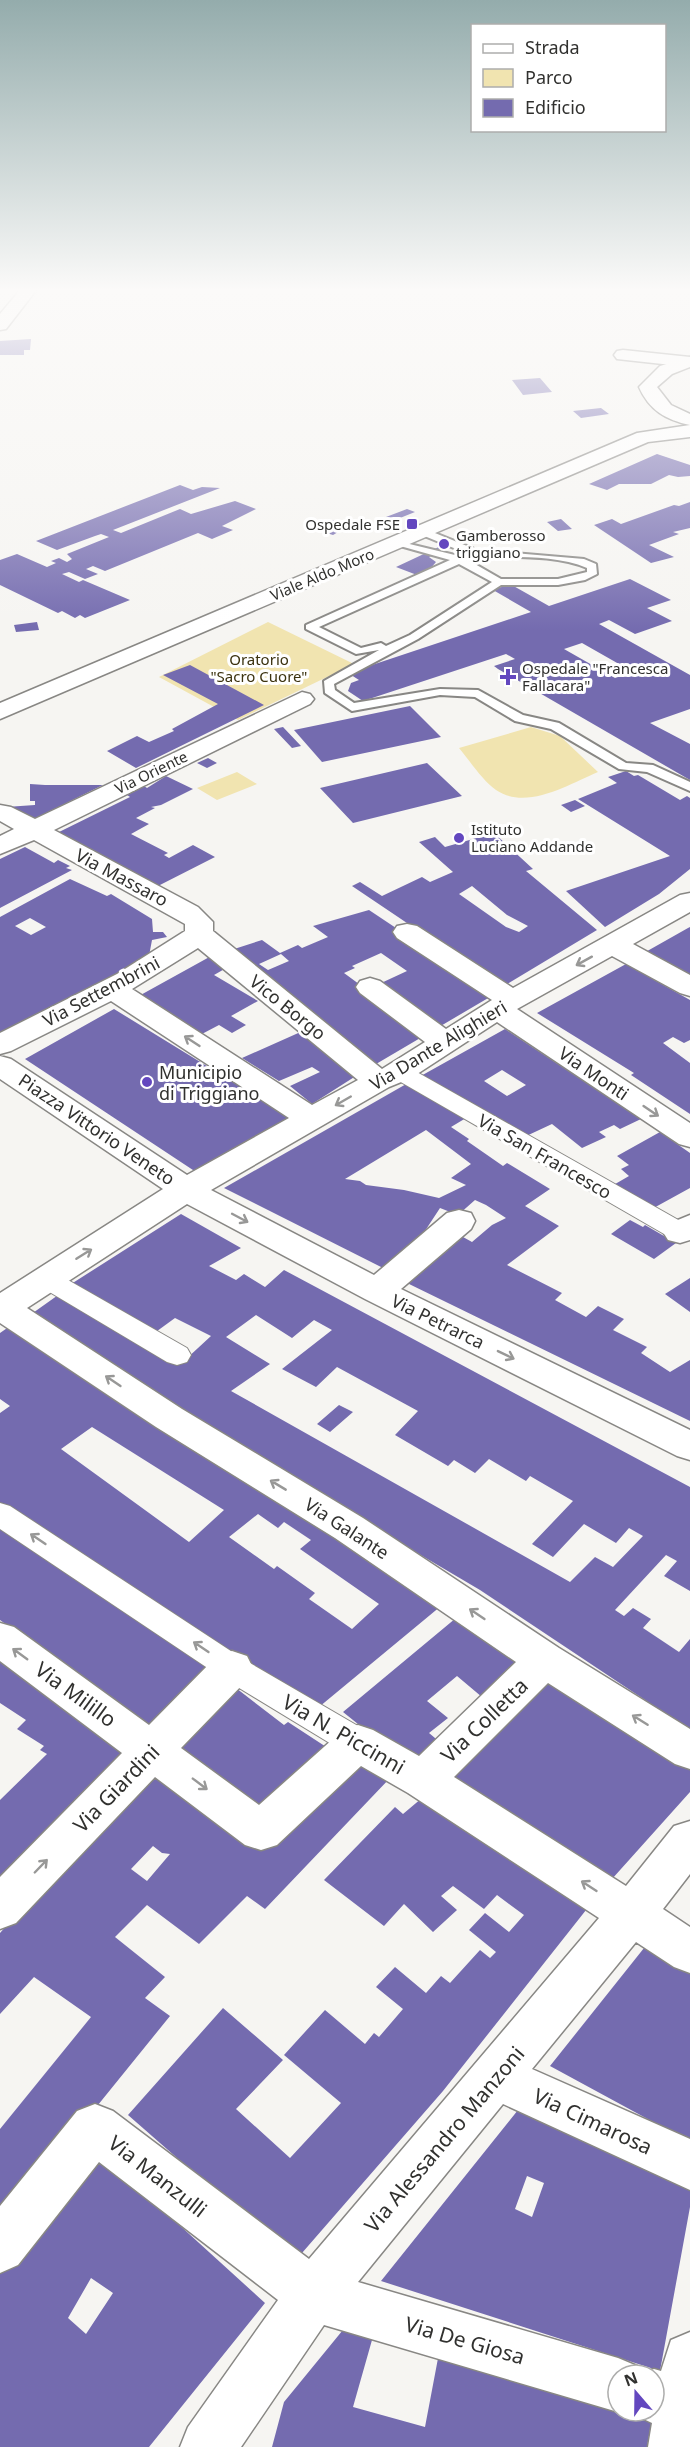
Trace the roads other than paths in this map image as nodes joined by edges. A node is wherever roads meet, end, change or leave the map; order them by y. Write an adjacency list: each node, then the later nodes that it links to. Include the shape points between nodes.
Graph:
1 (653, 403): 5 (street, via 658,419)
2 (657, 403): 3 (street)
3 (690, 420)
4 (690, 431): 5 (street, Viale Aldo Moro)
5 (644, 437): 6 (street); 7 (street, Viale Aldo Moro)
6 (681, 452)
7 (421, 531): 8 (street, Viale Aldo Moro); 9 (lane)
8 (397, 542): 10 (lane); 14 (street, Viale Aldo Moro)
9 (475, 553): 10 (lane); 11 (lane, via 560,558 592,566 592,574 579,579)
10 (460, 560): 11 (lane); 12 (lane, via 310,627 360,652)
11 (499, 582): 12 (lane)
12 (414, 637): 15 (lane, via 344,672 328,683 329,691 352,707 440,692 478,694 519,718 555,726 623,766 649,768)
13 (302, 699): 17 (street, Via Oriente)
14 (0, 712)
15 (690, 788)
16 (2, 812): 17 (street)
17 (32, 830): 18 (street, Via Oriente); 21 (street, Via Massaro, via 188,913 199,922)
18 (0, 846)
19 (690, 901): 22 (street, Via Dante Alighieri)
20 (406, 932): 26 (street, Via Monti)
21 (199, 934): 25 (street, Via Settembrini); 30 (street, Vico Borgo)
22 (613, 945): 24 (street); 26 (street, Via Dante Alighieri, one-way to 26)
23 (370, 987): 27 (street)
24 (690, 987)
25 (111, 988): 28 (street, Via Settembrini); 31 (street, one-way to 25)
26 (505, 1005): 27 (street, Via Dante Alighieri); 32 (street, Via Monti, one-way to 32)
27 (444, 1043): 30 (street, Via Dante Alighieri)
28 (0, 1045)
29 (0, 1065): 33 (street, Piazza Vittorio Veneto)
30 (388, 1076): 31 (street, Via Dante Alighieri, one-way to 31); 35 (street, Via San Francesco)
31 (311, 1119): 33 (street, Via Dante Alighieri)
32 (690, 1137)
33 (188, 1191): 36 (street, Piazza Vittorio Veneto, one-way to 33); 37 (street, Via Petrarca, one-way to 37)
34 (459, 1221): 37 (street)
35 (685, 1229)
36 (45, 1278): 38 (street, Piazza Vittorio Veneto); 39 (street)
37 (377, 1291): 40 (street, Via Petrarca, one-way to 40)
38 (1, 1309): 43 (street, Via Galante, one-way to 38, via 348,1528)
39 (177, 1355)
40 (690, 1446)
41 (0, 1514): 44 (street, Via N. Piccinni, one-way to 41)
42 (0, 1639): 46 (street, Via Milillo, one-way to 42)
43 (545, 1660): 47 (street, Via Galante, one-way to 43); 48 (street, Via Colletta)
44 (232, 1668): 45 (street, Via N. Piccinni); 46 (street, Via Giardini)
45 (358, 1743): 46 (street, Via Milillo, one-way to 45, via 261,1831); 48 (street, Via N. Piccinni)
46 (153, 1749): 50 (street, Via Giardini, one-way to 46)
47 (690, 1751)
48 (423, 1780): 51 (street, Via N. Piccinni, one-way to 48)
49 (690, 1840): 51 (street, Via Alessandro Manzoni)
50 (0, 1908)
51 (632, 1913): 52 (street, Via N. Piccinni); 53 (street, Via Alessandro Manzoni)
52 (690, 1952)
53 (497, 2076): 54 (street, Via Cimarosa); 56 (street, Via Alessandro Manzoni)
54 (690, 2165)
55 (0, 2247): 56 (street, Via Manzulli, via 95,2128)
56 (313, 2295): 57 (street, Via De Giosa); 58 (street, Via Alessandro Manzoni)
57 (606, 2381)
58 (208, 2447)

